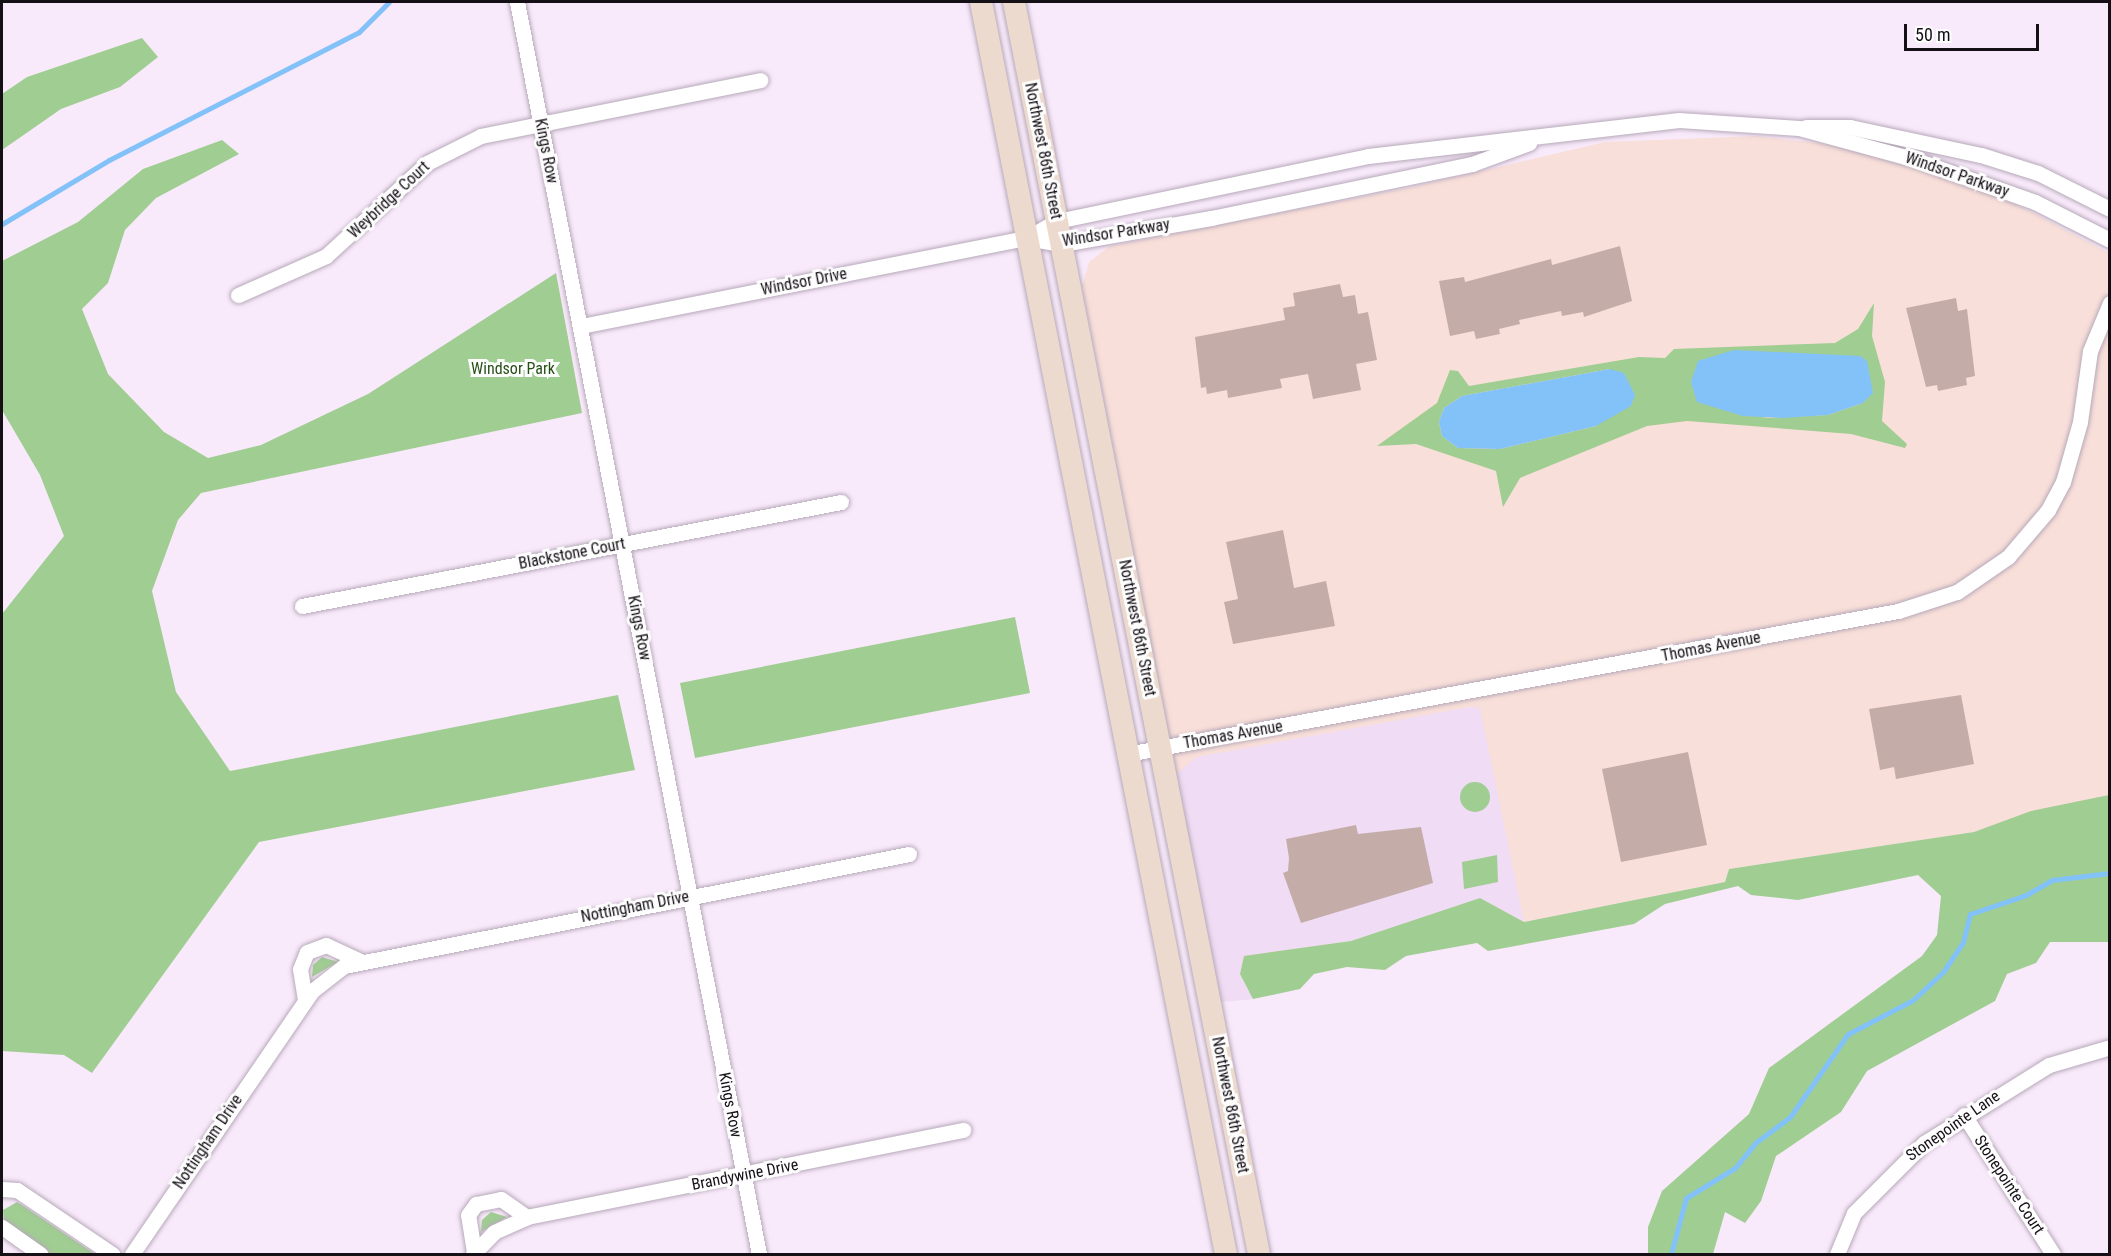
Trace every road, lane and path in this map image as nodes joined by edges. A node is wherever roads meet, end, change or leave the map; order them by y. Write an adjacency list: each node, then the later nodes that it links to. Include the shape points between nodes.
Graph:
1 (517, 2): 5 (street, Kings Row)
2 (981, 2): 10 (main road, Northwest 86th Street)
3 (1014, 2): 9 (main road, Northwest 86th Street)
4 (760, 80): 5 (street, Weybridge Court)
5 (541, 122): 13 (street, Weybridge Court, via 453,147 402,185 326,256); 15 (street, Kings Row)
6 (1799, 128): 7 (street, Windsor Parkway, via 1679,120); 8 (street, Windsor Parkway, via 1836,125 1923,139 2038,173); 11 (street, Windsor Parkway, via 2007,192)
7 (1552, 134): 9 (street, Windsor Parkway, via 1368,156); 12 (street, Windsor Parkway, via 1472,164)
8 (2109, 209)
9 (1057, 220): 10 (street, Windsor Parkway); 12 (main road, Northwest 86th Street)
10 (1027, 238): 12 (street, Windsor Parkway); 15 (street, Windsor Drive); 20 (main road, Northwest 86th Street)
11 (2109, 240)
12 (1062, 244): 19 (main road, Northwest 86th Street)
13 (238, 296)
14 (2109, 303): 19 (street, Thomas Avenue, via 2090,351 2080,422 2063,482 2048,510 2008,557 1957,592 1898,611)
15 (581, 327): 17 (street, Kings Row)
16 (841, 502): 17 (street, Blackstone Court)
17 (622, 544): 18 (street, Blackstone Court); 22 (street, Kings Row)
18 (302, 606)
19 (1160, 748): 20 (street, Thomas Avenue); 38 (main road, Northwest 86th Street)
20 (1127, 754): 37 (main road, Northwest 86th Street)
21 (909, 854): 22 (street, Nottingham Drive)
22 (691, 897): 23 (street, Nottingham Drive); 28 (street, Kings Row)
23 (361, 961): 24 (street, Nottingham Drive, via 326,976); 24 (street, via 326,945 307,952 300,969)
24 (305, 1000): 35 (street, Nottingham Drive)
25 (2109, 1047): 26 (street, Stonepointe Lane, via 2049,1065)
26 (1964, 1115): 39 (street, Stonepointe Lane, via 1924,1143 1869,1195 1850,1221); 40 (street, Stonepointe Court)
27 (963, 1130): 28 (street, Brandywine Drive)
28 (743, 1176): 30 (street, Brandywine Drive); 36 (street, Kings Row)
29 (2, 1189): 34 (street, via 17,1190)
30 (527, 1218): 32 (street, Brandywine Drive, via 494,1232); 32 (street, Brandywine Drive, via 501,1199 476,1204 468,1221)
31 (2, 1227): 33 (street)
32 (474, 1253)
33 (40, 1254)
34 (112, 1254)
35 (132, 1254)
36 (759, 1254)
37 (1226, 1254)
38 (1259, 1254)
39 (1837, 1254)
40 (2054, 1254)

